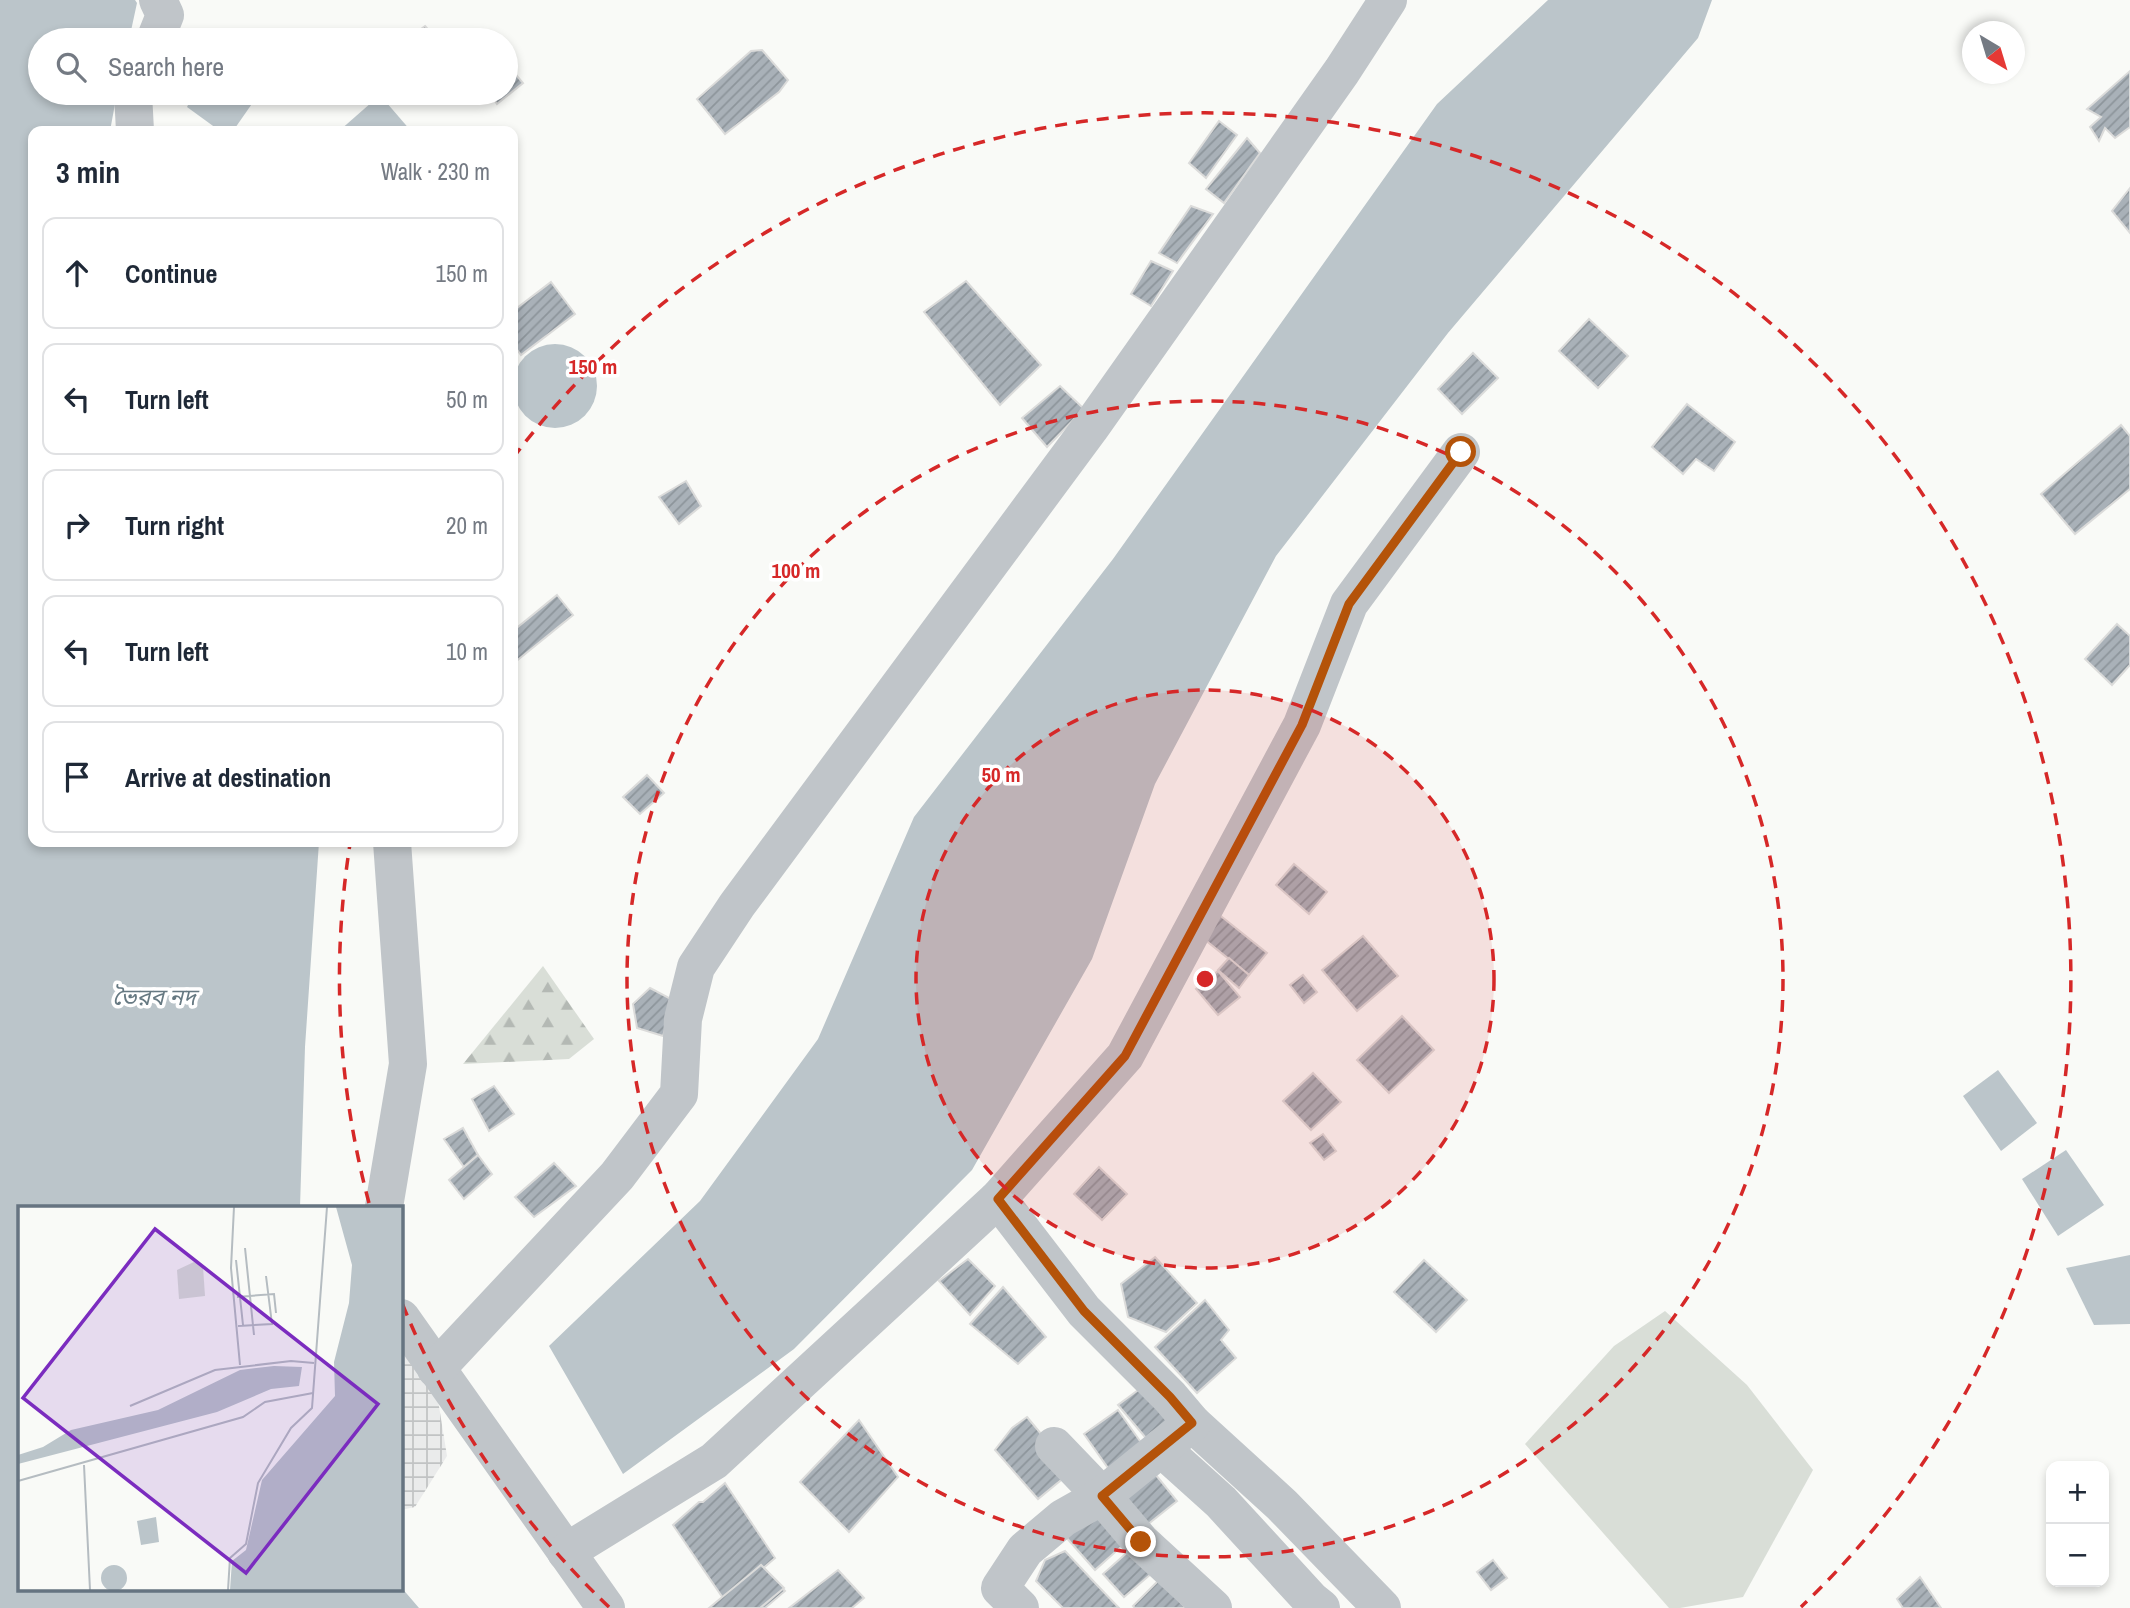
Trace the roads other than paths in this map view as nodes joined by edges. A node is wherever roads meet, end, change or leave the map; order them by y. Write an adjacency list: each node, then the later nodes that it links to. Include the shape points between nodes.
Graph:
1 (158, 0): 3 (street, via 165,15)
2 (1388, 0): 11 (street, via 1090,428 696,967 683,1019 679,1094 617,1176)
3 (160, 28)
4 (133, 105): 5 (street)
5 (135, 126)
6 (1461, 452): 8 (street, via 1349,604 1302,725 1125,1056)
7 (392, 847): 9 (street, via 408,1064)
8 (998, 1199): 12 (street, via 1084,1311); 16 (street, via 714,1461)
9 (384, 1206)
10 (402, 1319): 11 (street)
11 (436, 1369): 16 (street)
12 (1192, 1423): 14 (street); 17 (street)
13 (1054, 1446): 15 (street)
14 (1161, 1448): 15 (street); 18 (street, via 1221,1502)
15 (1102, 1496): 20 (street, via 1063,1518 1024,1550 1000,1588); 21 (street, via 1141,1542)
16 (566, 1552): 19 (street)
17 (1346, 1571): 18 (street); 22 (street)
18 (1311, 1605)
19 (606, 1608)
20 (1020, 1608)
21 (1213, 1608)
22 (1382, 1608)

